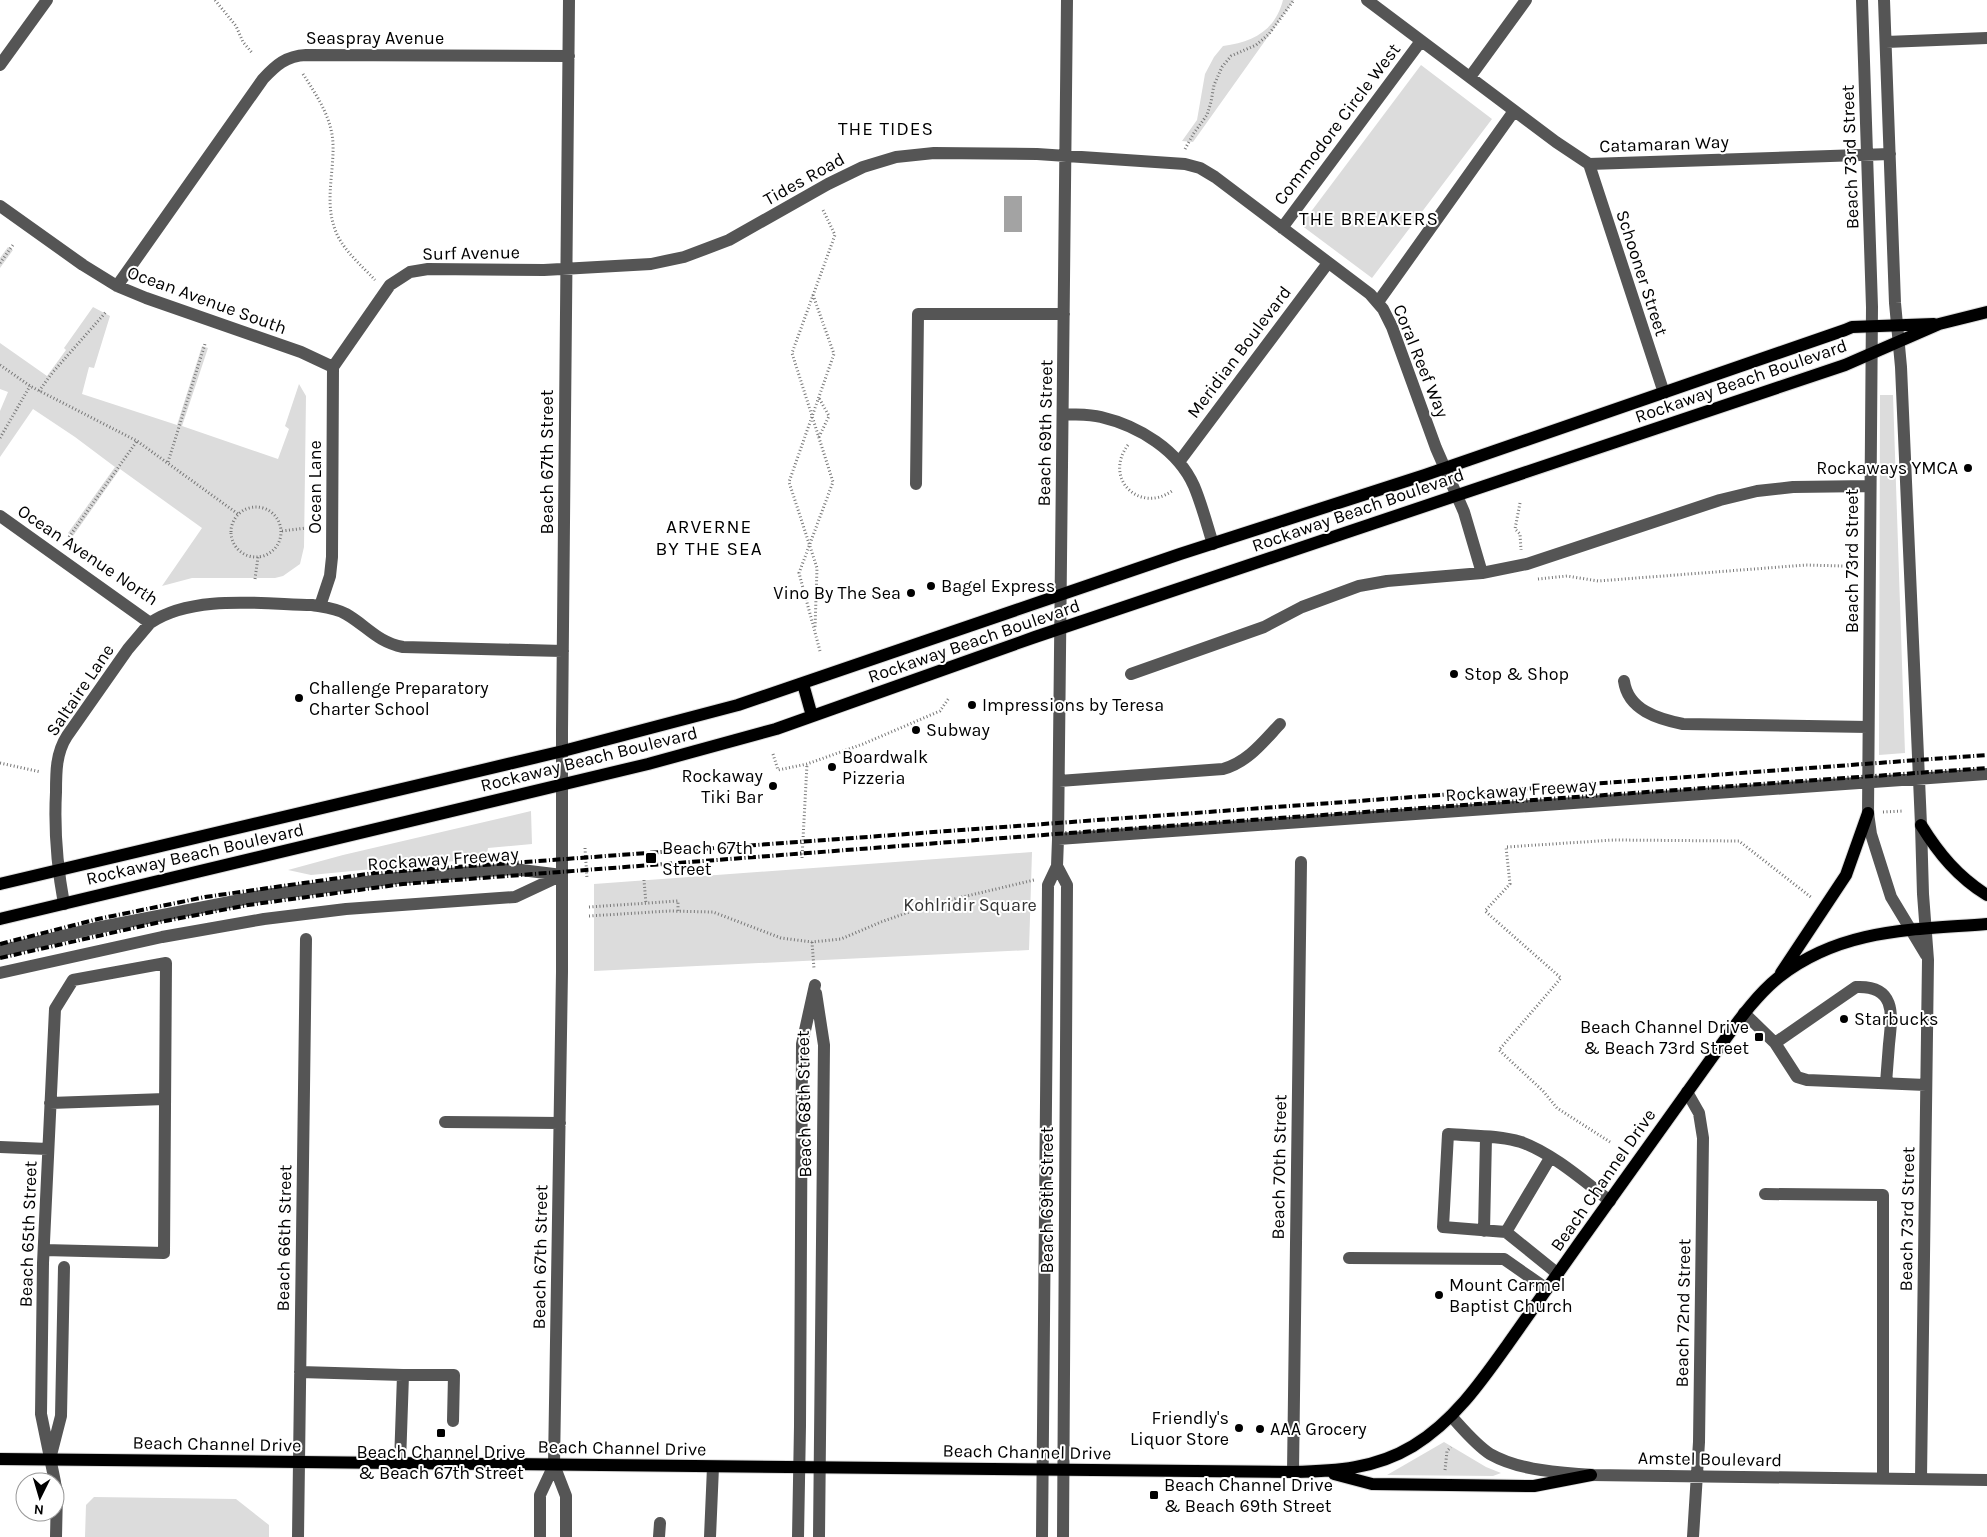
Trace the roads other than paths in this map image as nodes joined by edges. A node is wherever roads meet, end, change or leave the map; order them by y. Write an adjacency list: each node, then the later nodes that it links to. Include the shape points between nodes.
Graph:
1 (47, 0): 12 (street)
2 (569, 0): 11 (street, Beach 67th Street)
3 (1067, 0): 17 (street, Beach 69th Street)
4 (1367, 0): 9 (street, Catamaran Way)
5 (1526, 0): 13 (street)
6 (1862, 0): 16 (street, Beach 73rd Street)
7 (1884, 0): 10 (street, Beach 73rd Street)
8 (1987, 38): 10 (street)
9 (1421, 41): 13 (street, Catamaran Way); 20 (street, Commodore Circle West)
10 (1886, 42): 15 (street, Beach 73rd Street)
11 (568, 56): 22 (street, Beach 67th Street); 23 (street, Seaspray Avenue, via 306,55 281,61 257,86)
12 (0, 65)
13 (1470, 77): 14 (street, Catamaran Way)
14 (1514, 111): 18 (street, Catamaran Way); 24 (street)
15 (1890, 154): 16 (street, Catamaran Way); 28 (street, Beach 73rd Street)
16 (1867, 155): 18 (street, Catamaran Way); 29 (street, Beach 73rd Street)
17 (1066, 156): 20 (street, Coral Reef Way, via 1194,165); 22 (street, Tides Road, via 954,153 896,157 846,175 729,240 699,253 651,264); 26 (street, Beach 69th Street)
18 (1589, 164): 33 (street, Schooner Street)
19 (0, 206): 23 (street, Ocean Avenue South)
20 (1282, 228): 21 (street, Coral Reef Way)
21 (1328, 263): 24 (street, Coral Reef Way); 35 (street, Meridian Boulevard)
22 (566, 268): 32 (street, Surf Avenue, via 438,268 418,270 403,276 385,292); 47 (street, Beach 67th Street)
23 (117, 286): 32 (street, Ocean Avenue South)
24 (1378, 302): 36 (street, Coral Reef Way, via 1392,327)
25 (1987, 312): 27 (main road, Rockaway Beach Boulevard)
26 (1064, 314): 34 (street, Beach 69th Street); 37 (street, via 918,314)
27 (1939, 324): 28 (main road, Rockaway Beach Boulevard); 30 (main road, Rockaway Beach Boulevard)
28 (1897, 325): 29 (main road, Rockaway Beach Boulevard); 30 (street, Beach 73rd Street)
29 (1872, 327): 31 (street, Beach 73rd Street); 33 (main road, Rockaway Beach Boulevard, via 1852,327)
30 (1899, 342): 31 (main road, Rockaway Beach Boulevard); 56 (street, Beach 73rd Street)
31 (1871, 354): 38 (street, Beach 73rd Street); 39 (main road, Rockaway Beach Boulevard)
32 (333, 366): 44 (street, Ocean Lane, via 332,557 330,576)
33 (1664, 393): 36 (main road, Rockaway Beach Boulevard)
34 (1063, 414): 35 (street, via 1100,417 1125,425 1159,444); 43 (street, Beach 69th Street)
35 (1179, 462): 41 (street, via 1193,485)
36 (1444, 468): 39 (street, Coral Reef Way); 41 (main road, Rockaway Beach Boulevard)
37 (916, 484)
38 (1870, 486): 42 (street, via 1793,487 1748,493 1527,564); 53 (street, Beach 73rd Street)
39 (1456, 496): 42 (street, Coral Reef Way); 46 (main road, Rockaway Beach Boulevard)
40 (0, 516): 45 (street, Ocean Avenue North)
41 (1213, 544): 43 (main road, Rockaway Beach Boulevard)
42 (1482, 573): 48 (street, via 1359,586 1302,607 1264,627)
43 (1061, 594): 46 (street, Beach 69th Street); 50 (main road, Rockaway Beach Boulevard)
44 (320, 606): 45 (street, Ocean Avenue North, via 200,604 167,613); 47 (street, Ocean Avenue North, via 345,613 383,641 403,647)
45 (150, 623): 65 (street, Saltaire Lane, via 63,742 56,775)
46 (1061, 629): 51 (main road, Rockaway Beach Boulevard); 57 (street, Beach 69th Street)
47 (563, 651): 54 (street, Beach 67th Street)
48 (1131, 674)
49 (1624, 681): 53 (street, via 1628,695 1639,707 1659,718 1683,724)
50 (803, 684): 51 (main road); 54 (main road, Rockaway Beach Boulevard, via 704,715)
51 (812, 716): 59 (main road, Rockaway Beach Boulevard, via 732,742)
52 (1280, 724): 57 (street, via 1246,758 1223,769)
53 (1868, 727): 58 (street, Beach 73rd Street)
54 (563, 750): 59 (street, Beach 67th Street); 65 (main road, Rockaway Beach Boulevard)
55 (1987, 774): 56 (street, Rockaway Freeway)
56 (1919, 780): 58 (street, Rockaway Freeway); 61 (street, Beach 73rd Street)
57 (1059, 781): 62 (street, Beach 69th Street)
58 (1868, 783): 60 (street, Beach 73rd Street); 62 (street, Rockaway Freeway)
59 (562, 784): 66 (street, Beach 67th Street); 69 (main road, Rockaway Beach Boulevard)
60 (1873, 813): 73 (street, Beach 73rd Street, via 1871,834 1891,897); 78 (main road, via 1846,875)
61 (1922, 826): 68 (main road, via 1955,871); 72 (street, Beach 73rd Street)
62 (1058, 839): 64 (street, Beach 69th Street)
63 (1301, 862): 116 (street, Beach 70th Street)
64 (1057, 866): 113 (street, Beach 69th Street, via 1048,886); 114 (street, Beach 69th Street, via 1067,885)
65 (58, 870): 67 (main road, Rockaway Beach Boulevard); 69 (street, Saltaire Lane)
66 (562, 874): 75 (street, Rockaway Freeway, via 513,869 397,878 274,894 106,926); 77 (street, via 515,897 346,909 264,919 162,937); 87 (street, Beach 67th Street)
67 (0, 884)
68 (1987, 896)
69 (64, 904): 70 (main road, Rockaway Beach Boulevard)
70 (0, 919)
71 (1987, 924): 72 (main road, Beach Channel Drive)
72 (1925, 928): 73 (main road, Beach Channel Drive); 76 (street, Beach 73rd Street)
73 (1909, 929): 76 (street, Beach 73rd Street); 78 (main road, Beach Channel Drive, via 1874,934 1840,944)
74 (306, 939): 101 (street, Beach 66th Street)
75 (0, 951)
76 (1928, 960): 82 (street, Beach 73rd Street)
77 (0, 973)
78 (1778, 978): 79 (main road, Beach Channel Drive)
79 (1744, 1013): 80 (street); 83 (main road, Beach Channel Drive)
80 (1775, 1043): 81 (street, via 1798,1077); 81 (street, via 1856,988 1869,986 1890,1003 1892,1017)
81 (1886, 1083): 82 (street)
82 (1926, 1085): 121 (street, Beach 73rd Street)
83 (1687, 1092): 93 (main road, Beach Channel Drive); 119 (street, Beach 72nd Street, via 1699,1113 1703,1138)
84 (165, 1099): 85 (street); 85 (street, Beach 65th Street, via 166,963 73,980 55,1009); 96 (street, via 164,1252)
85 (50, 1103): 90 (street, Beach 65th Street)
86 (445, 1122): 87 (street)
87 (560, 1123): 109 (street, Beach 67th Street)
88 (1486, 1137): 91 (street, via 1520,1142); 94 (street); 94 (street, via 1448,1134 1443,1227)
89 (0, 1147): 90 (street)
90 (48, 1149): 96 (street, Beach 65th Street)
91 (1550, 1158): 93 (street); 95 (street)
92 (1765, 1194): 120 (street, via 1883,1195)
93 (1610, 1201): 99 (main road, Beach Channel Drive)
94 (1484, 1231): 95 (street)
95 (1506, 1232): 99 (street)
96 (44, 1250): 106 (street, Beach 65th Street, via 42,1414)
97 (1349, 1258): 100 (street, via 1504,1259)
98 (64, 1267): 106 (street, Beach 65th Street, via 61,1416)
99 (1558, 1274): 100 (main road, Beach Channel Drive)
100 (1547, 1289): 103 (main road, Beach Channel Drive, via 1473,1391)
101 (300, 1372): 102 (street); 107 (street, Beach 66th Street)
102 (403, 1375): 104 (street, via 454,1375); 108 (street)
103 (1450, 1416): 117 (main road, Beach Channel Drive, via 1424,1438 1393,1457 1359,1468); 118 (street, Amstel Boulevard, via 1481,1447 1506,1461 1537,1469)
104 (453, 1421)
105 (0, 1459): 106 (main road, Beach Channel Drive)
106 (50, 1460): 107 (main road, Beach Channel Drive); 115 (street, Beach 65th Street)
107 (299, 1462): 108 (main road, Beach Channel Drive); 126 (street, Beach 66th Street)
108 (400, 1463): 109 (main road, Beach Channel Drive)
109 (554, 1465): 110 (main road, Beach Channel Drive); 127 (street, Beach 67th Street, via 540,1495); 128 (street, Beach 67th Street, via 566,1496)
110 (713, 1467): 111 (main road, Beach Channel Drive); 130 (street)
111 (799, 1468): 112 (main road, Beach Channel Drive); 112 (street, Beach 68th Street, via 802,1044 815,985 824,1044); 131 (street, Beach 68th Street)
112 (820, 1468): 113 (main road, Beach Channel Drive); 132 (street, Beach 68th Street)
113 (1043, 1470): 114 (main road, Beach Channel Drive); 133 (street, Beach 69th Street)
114 (1063, 1470): 116 (main road, Beach Channel Drive); 134 (street, Beach 69th Street)
115 (53, 1472)
116 (1293, 1472): 117 (main road, Beach Channel Drive)
117 (1324, 1472): 118 (main road, via 1372,1484 1534,1486)
118 (1592, 1475): 119 (street, Amstel Boulevard)
119 (1697, 1476): 120 (street, Amstel Boulevard); 135 (street, Beach 72nd Street)
120 (1883, 1478): 121 (street, Amstel Boulevard)
121 (1921, 1479): 122 (street, Amstel Boulevard)
122 (1987, 1480)
123 (56, 1522): 125 (street, Beach 65th Street)
124 (660, 1523): 129 (street)
125 (56, 1537)
126 (298, 1537)
127 (540, 1537)
128 (566, 1537)
129 (659, 1537)
130 (710, 1537)
131 (798, 1537)
132 (819, 1537)
133 (1042, 1537)
134 (1062, 1537)
135 (1693, 1537)

